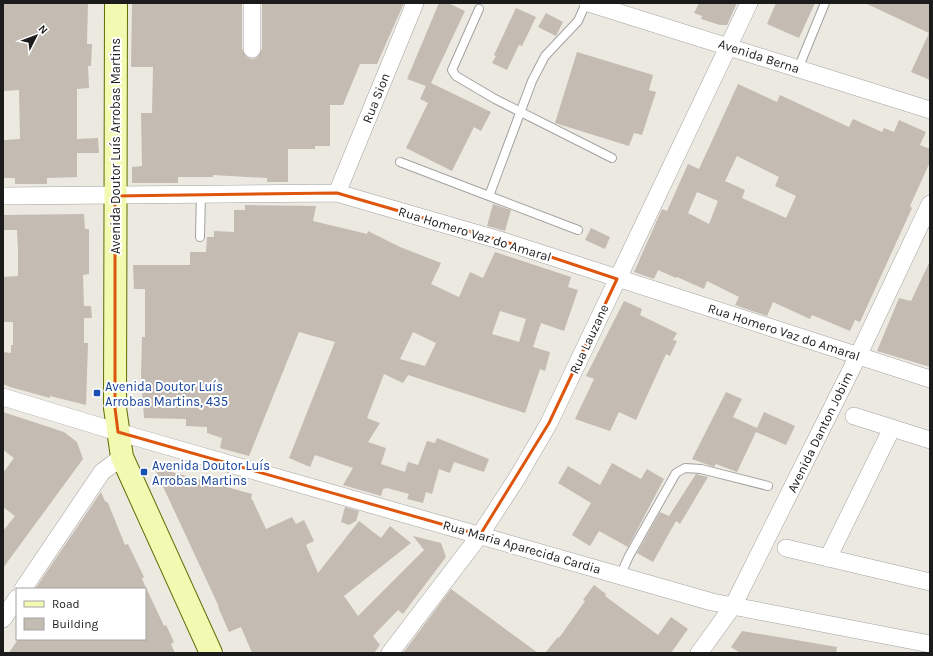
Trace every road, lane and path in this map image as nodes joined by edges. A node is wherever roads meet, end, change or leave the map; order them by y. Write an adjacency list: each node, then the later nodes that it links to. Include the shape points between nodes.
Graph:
1 (116, 3): 19 (street, Avenida Doutor Luís Arrobas Martins)
2 (252, 3): 10 (street)
3 (415, 3): 17 (street, Rua Sion)
4 (587, 3): 7 (street, Avenida Berna); 13 (lane, via 578,21 545,56)
5 (750, 3): 9 (street, Rua Lauzane)
6 (825, 3): 11 (lane)
7 (612, 7): 9 (street, Avenida Berna)
8 (479, 9): 13 (lane, via 452,70 456,76)
9 (729, 47): 11 (street, Avenida Berna); 24 (street, Rua Lauzane)
10 (252, 49)
11 (798, 69): 12 (street, Avenida Berna)
12 (930, 110)
13 (520, 113): 14 (lane); 20 (lane)
14 (612, 158)
15 (400, 162): 20 (lane)
16 (201, 194): 17 (street, Rua Homero Vaz do Amaral); 19 (street, Rua Homero Vaz do Amaral); 23 (lane)
17 (337, 194): 24 (street, Rua Homero Vaz do Amaral, via 506,242)
18 (3, 196): 19 (street, Rua Homero Vaz do Amaral)
19 (115, 196): 30 (street, Avenida Doutor Luís Arrobas Martins, via 115,396)
20 (490, 196): 22 (lane)
21 (930, 204): 25 (street, Avenida Danton Jobim)
22 (578, 230)
23 (200, 237)
24 (617, 279): 25 (street, Rua Homero Vaz do Amaral); 34 (street, Rua Lauzane, via 549,422)
25 (858, 356): 26 (street, Rua Homero Vaz do Amaral); 41 (street, Avenida Danton Jobim)
26 (930, 379)
27 (3, 397): 30 (street, Rua Maria Aparecida Cardia)
28 (854, 416): 29 (street)
29 (892, 428): 31 (street); 36 (street)
30 (118, 432): 32 (street, Avenida Doutor Luís Arrobas Martins); 34 (street, Rua Maria Aparecida Cardia)
31 (930, 440)
32 (122, 457): 39 (street, via 102,472); 44 (street, Avenida Doutor Luís Arrobas Martins)
33 (768, 486): 37 (lane, via 701,469 685,468 676,473)
34 (480, 535): 37 (street, Rua Maria Aparecida Cardia); 45 (street, Rua Lauzane)
35 (786, 548): 36 (street)
36 (828, 558): 38 (street)
37 (620, 576): 41 (street, Rua Maria Aparecida Cardia)
38 (930, 582)
39 (24, 588)
40 (16, 600): 42 (street)
41 (733, 606): 43 (street, Rua Maria Aparecida Cardia); 46 (street, Avenida Danton Jobim)
42 (3, 619)
43 (930, 644)
44 (211, 653)
45 (390, 653)
46 (699, 653)

